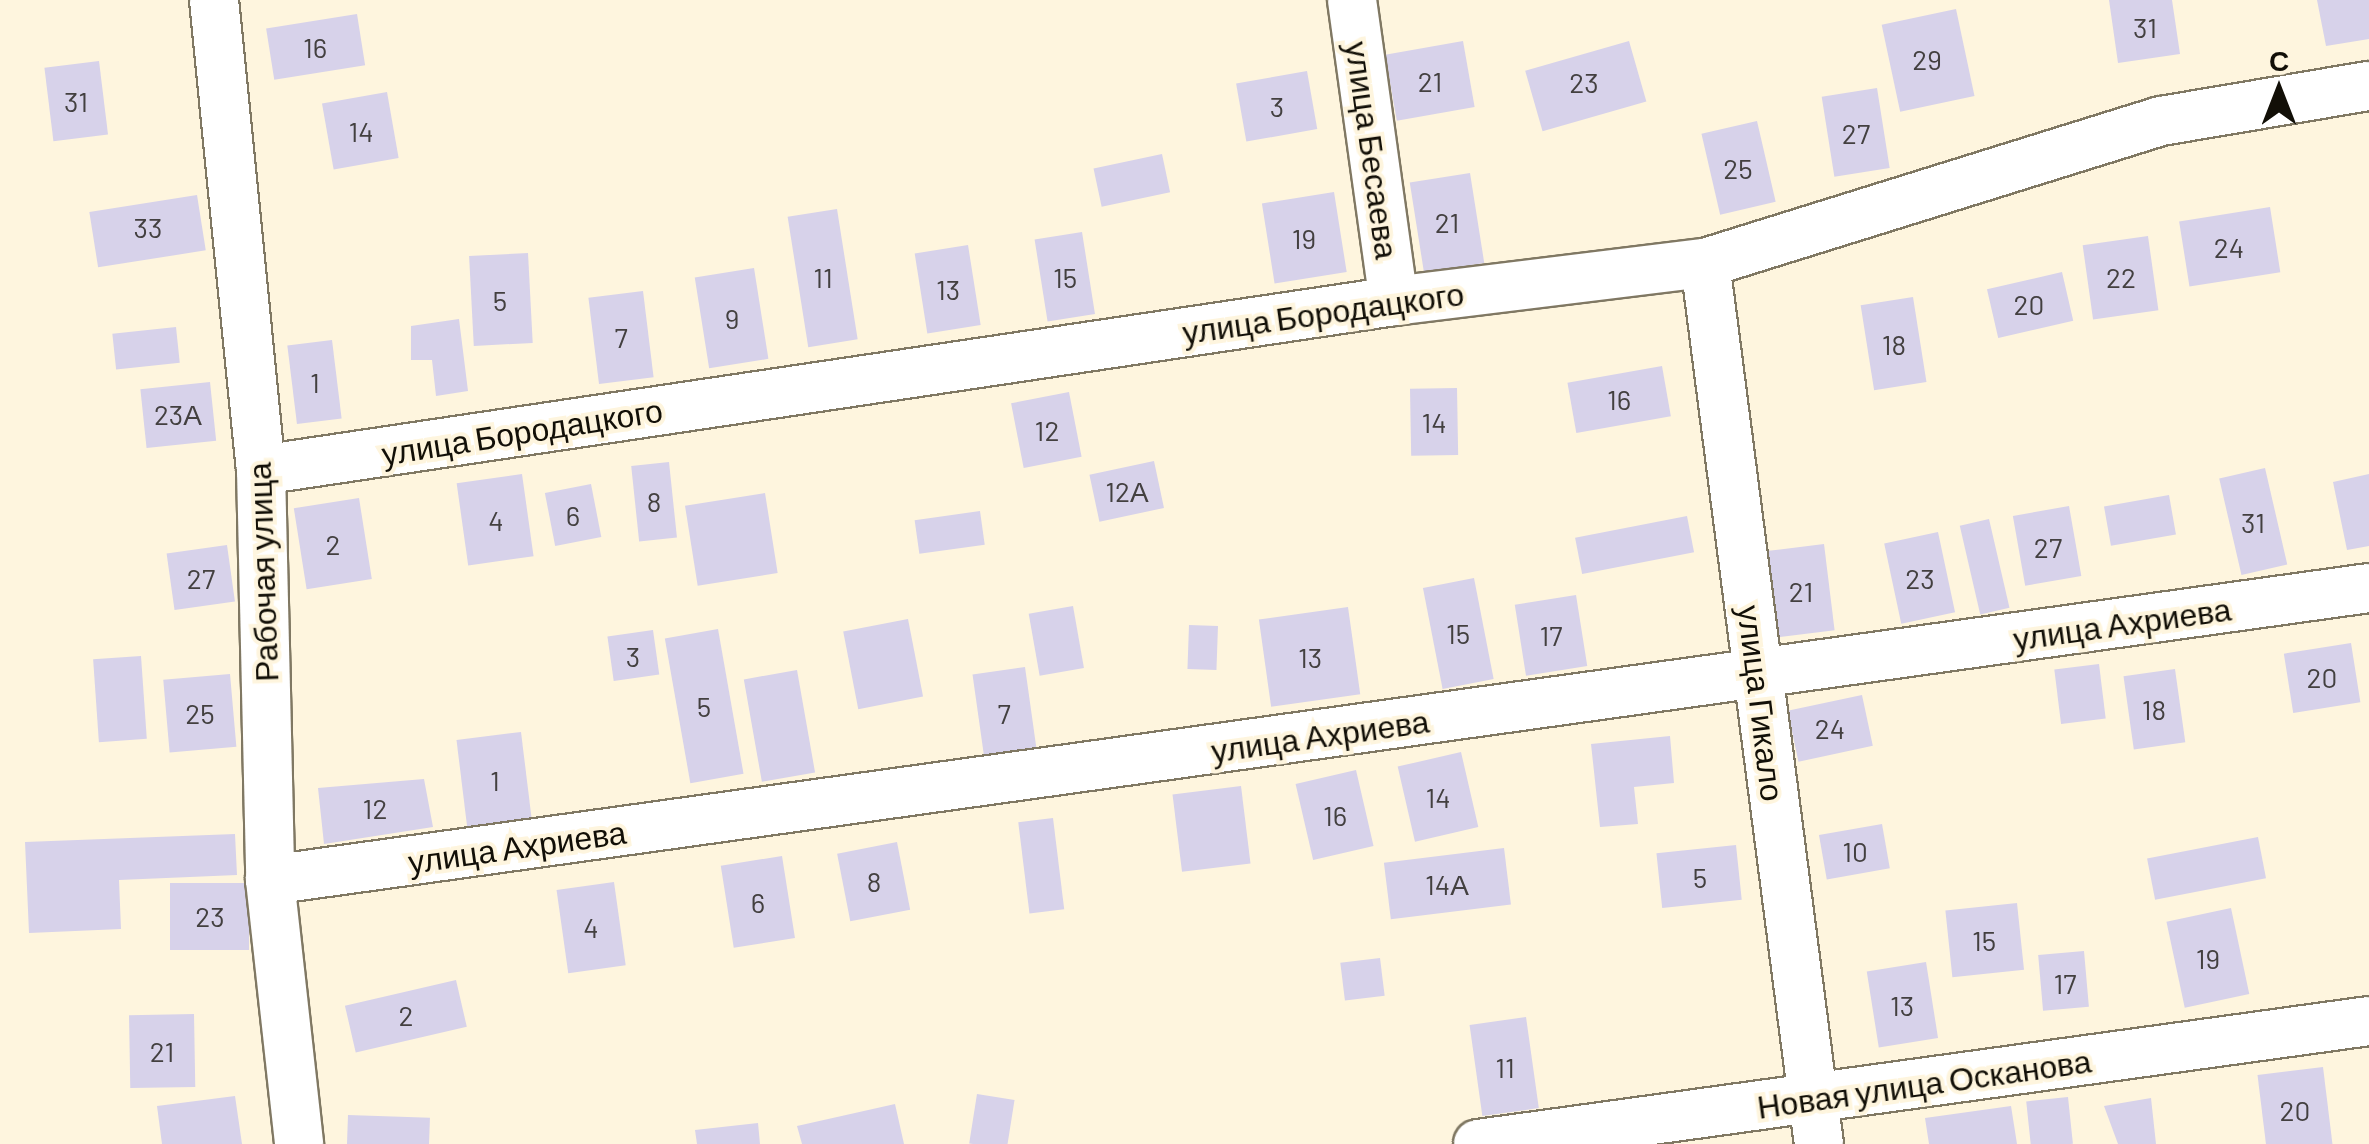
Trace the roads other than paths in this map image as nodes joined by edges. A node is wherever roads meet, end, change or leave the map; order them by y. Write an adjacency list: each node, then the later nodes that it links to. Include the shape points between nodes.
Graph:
1 (214, 0): 6 (street, Рабочая улица)
2 (1352, 0): 5 (street, улица Бесаева)
3 (2369, 86): 4 (street, улица Бородацкого, via 2161,121)
4 (1705, 263): 5 (street, улица Бородацкого); 8 (street, улица Гикало)
5 (1394, 300): 6 (street, улица Бородацкого)
6 (261, 470): 9 (street, Рабочая улица)
7 (2369, 588): 8 (street, улица Ахриева)
8 (1760, 674): 9 (street, улица Ахриева); 11 (street, улица Гикало)
9 (270, 880): 12 (street, Рабочая улица)
10 (2369, 1020): 11 (street, Новая улица Осканова)
11 (1815, 1122): 13 (street, Новая улица Осканова)
12 (299, 1144)
13 (1478, 1144)

